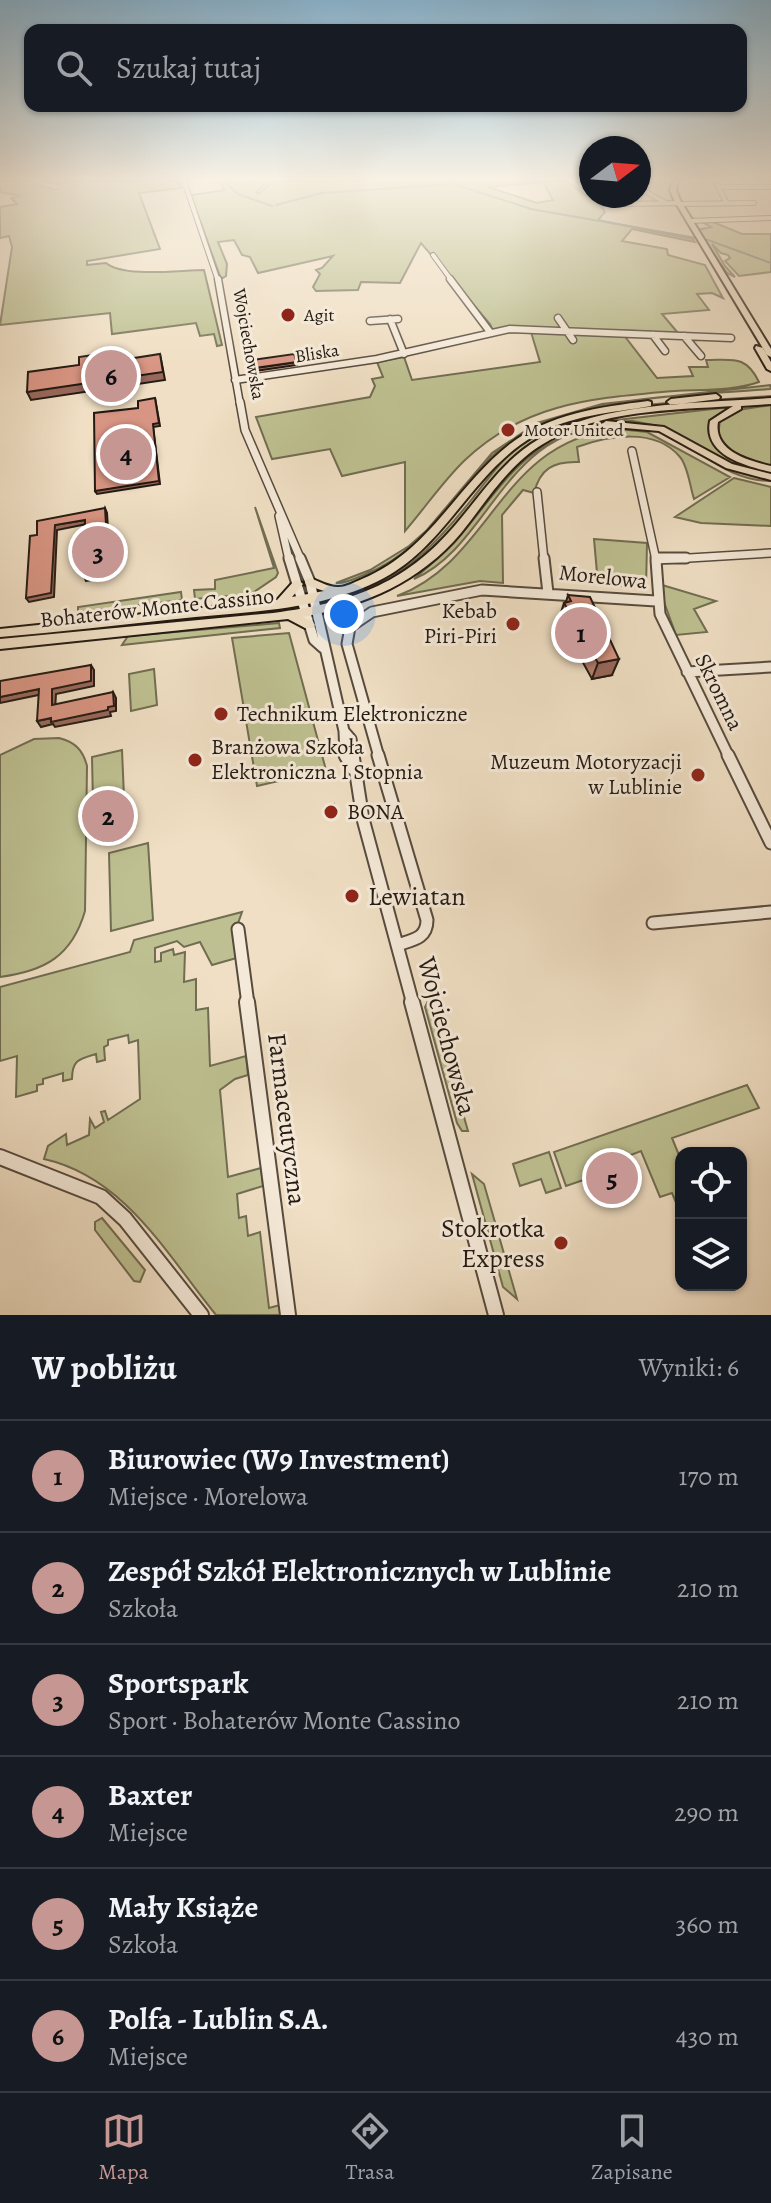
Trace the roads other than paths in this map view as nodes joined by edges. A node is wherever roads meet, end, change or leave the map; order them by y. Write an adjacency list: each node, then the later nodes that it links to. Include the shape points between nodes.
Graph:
1 (204, 242): 19 (street, Wojciechowska, via 216,269)
2 (701, 242): 14 (main road, via 723,285)
3 (433, 255): 9 (street)
4 (558, 318): 8 (street)
5 (390, 319): 6 (street); 7 (street); 16 (street)
6 (398, 319)
7 (370, 321)
8 (566, 330): 9 (street, Bliska); 10 (street, Bliska); 13 (street)
9 (490, 332): 16 (street, Bliska)
10 (653, 335): 11 (street, Bliska); 15 (street)
11 (684, 336): 12 (street, Bliska); 17 (street)
12 (731, 338)
13 (573, 340)
14 (766, 341): 18 (main road)
15 (665, 351)
16 (404, 354): 19 (street, Bliska)
17 (701, 356)
18 (771, 369)
19 (235, 380): 30 (street, Wojciechowska, via 245,430)
20 (771, 393): 31 (main road, via 614,407 548,425 498,459 416,553)
21 (771, 401): 22 (main road)
22 (749, 403): 23 (main road, via 615,416); 25 (main road, via 717,418 713,434 730,454)
23 (561, 431): 26 (main road, via 617,424 653,427 735,469); 35 (main road, via 519,458 448,544 423,566 374,593)
24 (632, 451): 29 (street, Morelowa)
25 (771, 469)
26 (771, 477)
27 (537, 492): 32 (street, Morelowa)
28 (771, 553): 29 (street, Morelowa)
29 (656, 560): 33 (street)
30 (304, 583): 31 (main road); 34 (main road); 35 (street, Wojciechowska)
31 (339, 592): 35 (main road)
32 (548, 593): 33 (street, Morelowa); 45 (street, via 493,590 453,596 372,612 348,632 356,680 427,920 420,938)
33 (656, 601): 40 (street, Skromna)
34 (281, 603): 35 (main road, Bohaterów Monte Cassino); 36 (main road, Bohaterów Monte Cassino)
35 (310, 609): 37 (main road, Bohaterów Monte Cassino); 38 (street, Wojciechowska, via 324,638); 38 (street, Wojciechowska, via 314,640)
36 (0, 633)
37 (0, 644)
38 (323, 648): 45 (street, Wojciechowska, via 344,731 346,762 353,769)
39 (771, 667): 40 (street)
40 (687, 672): 41 (street, Skromna)
41 (771, 843)
42 (771, 912): 43 (street)
43 (653, 923)
44 (238, 929): 48 (street, Farmaceutyczna)
45 (397, 945): 49 (street, Wojciechowska)
46 (0, 1157): 47 (street, via 106,1201)
47 (201, 1315)
48 (288, 1315)
49 (496, 1315)

